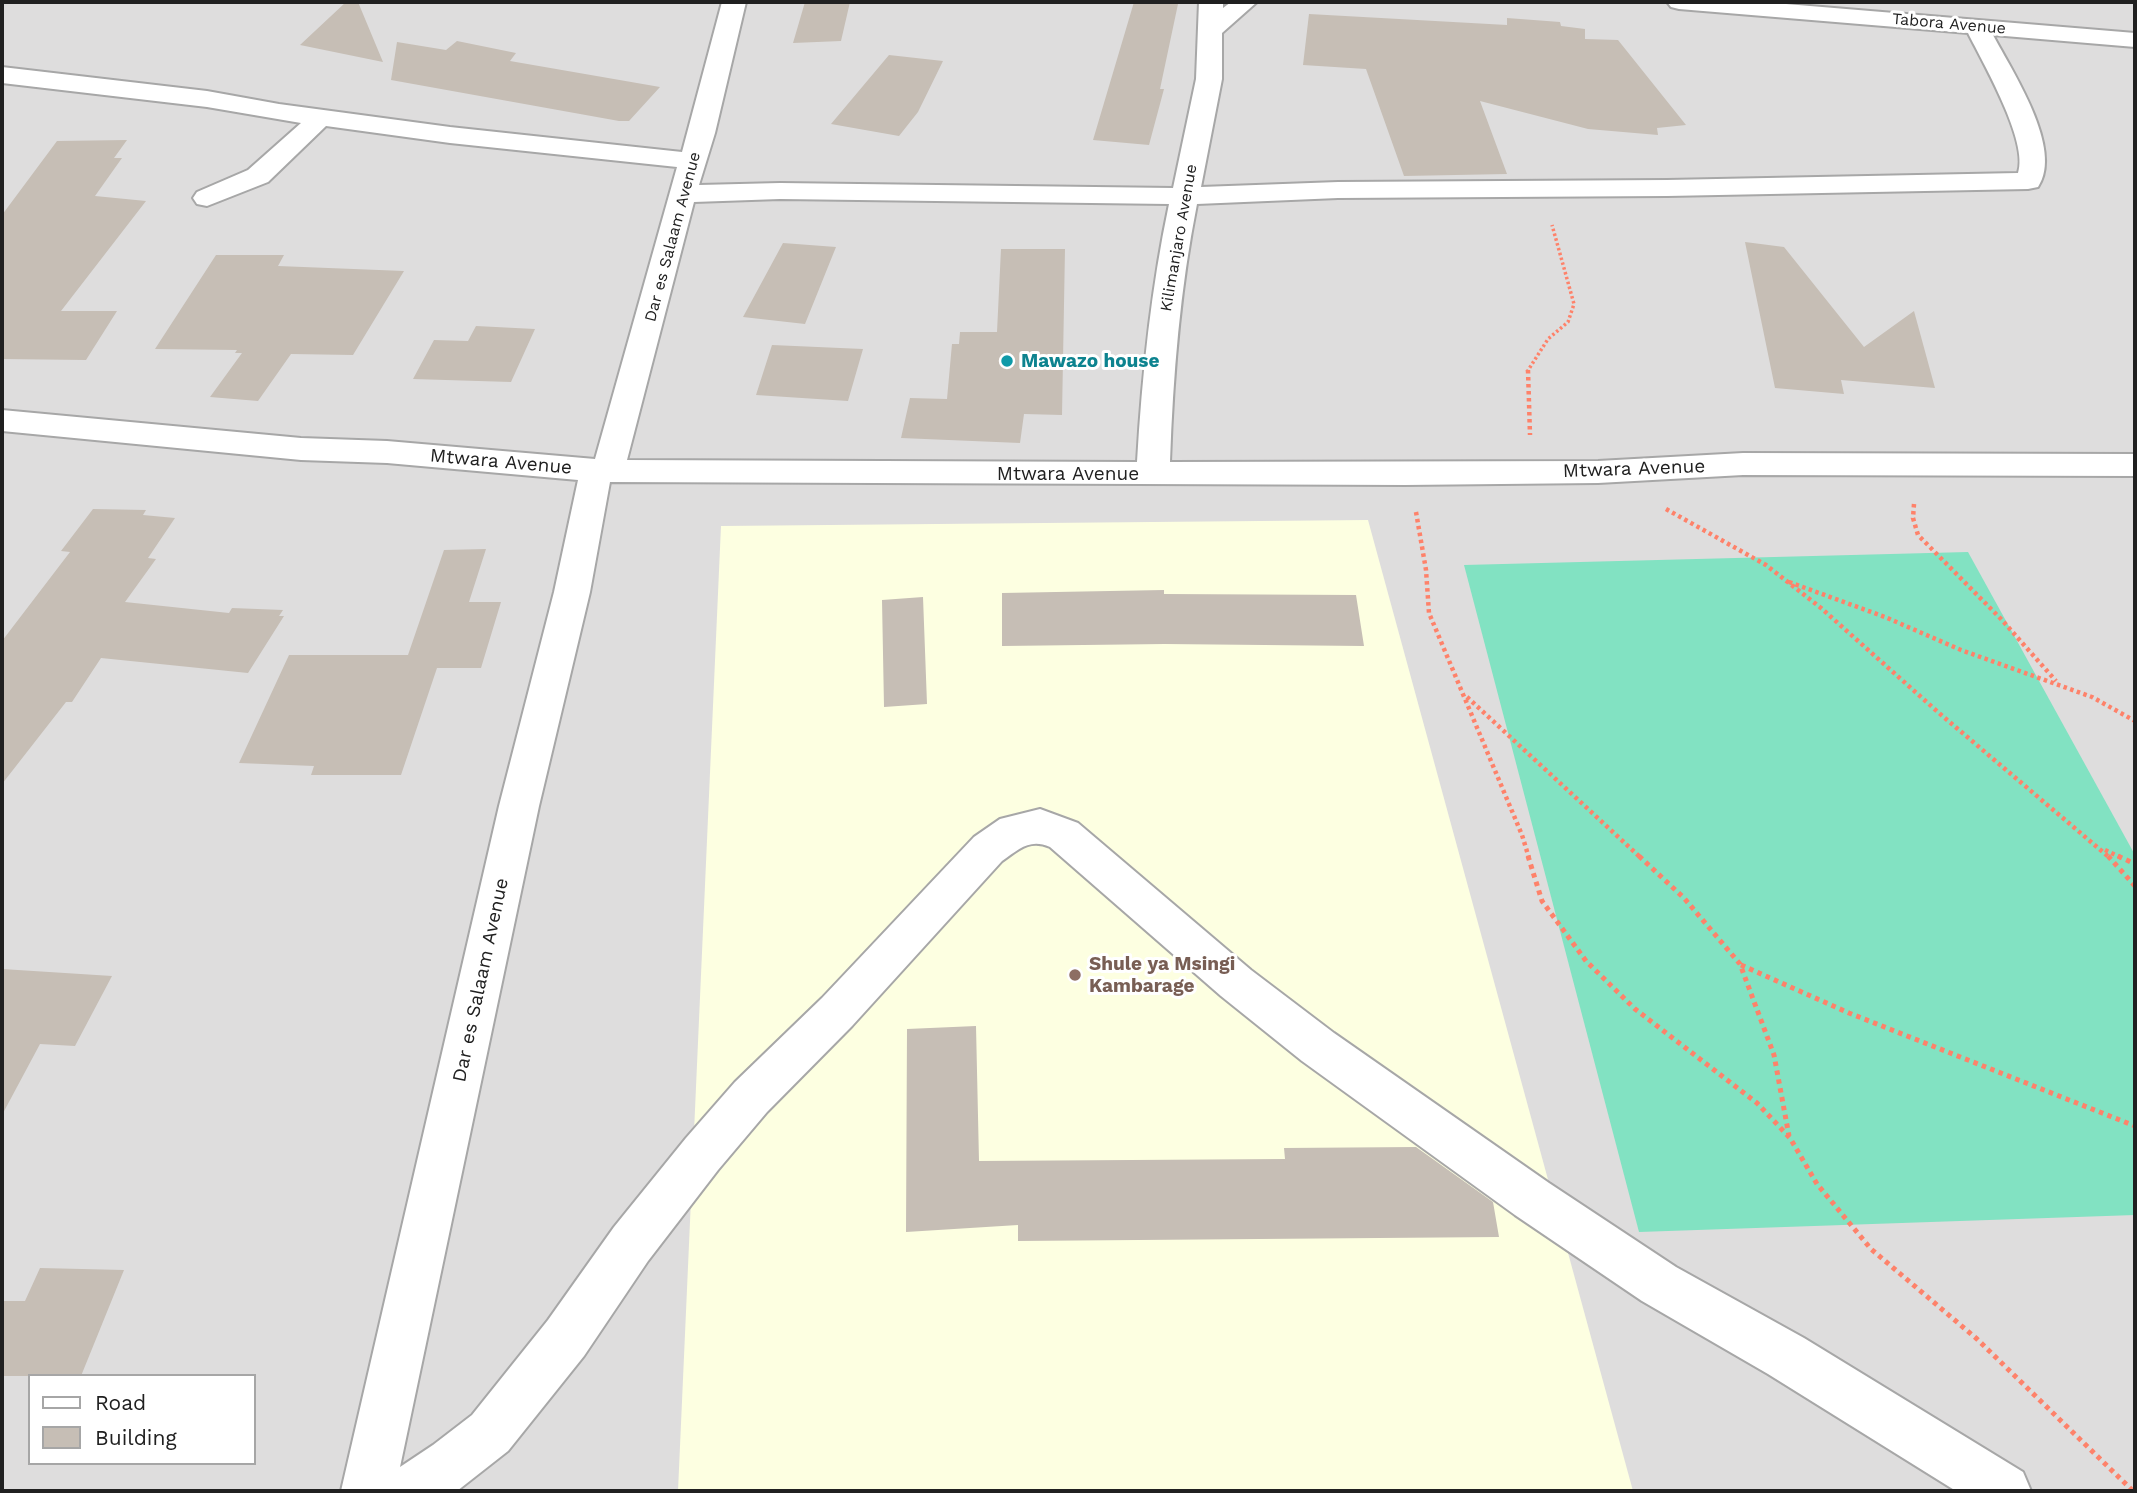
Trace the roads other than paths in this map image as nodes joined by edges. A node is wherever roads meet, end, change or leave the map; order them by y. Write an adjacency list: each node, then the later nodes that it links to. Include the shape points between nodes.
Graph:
1 (734, 2): 10 (street, Dar es Salaam Avenue)
2 (1211, 2): 6 (street, Kilimanjaro Avenue)
3 (1245, 2): 6 (street)
4 (1679, 2): 5 (street, Tabora Avenue)
5 (1976, 26): 7 (street, Tabora Avenue); 12 (street, via 2021,114 2034,165 2028,181)
6 (1210, 31): 12 (street, Kilimanjaro Avenue, via 1209,79)
7 (2135, 40)
8 (2, 75): 9 (street)
9 (319, 117): 10 (street); 13 (street, via 258,176)
10 (693, 161): 11 (street, Dar es Salaam Avenue)
11 (682, 194): 12 (street); 16 (street, Dar es Salaam Avenue)
12 (1186, 196): 17 (street, Kilimanjaro Avenue, via 1171,264 1159,360)
13 (207, 198)
14 (2, 421): 16 (street, Mtwara Avenue, via 288,448)
15 (2135, 465): 17 (street, Mtwara Avenue, via 1743,464 1598,472)
16 (602, 470): 17 (street, Mtwara Avenue); 18 (street, Dar es Salaam Avenue, via 519,806)
17 (1153, 474)
18 (368, 1491)
19 (410, 1491): 20 (street, via 490,1433 566,1338 631,1244 751,1097 988,849 1014,831 1040,825 1064,835 1091,855 1236,984 1318,1047 1532,1199 1659,1284 1786,1356)
20 (2004, 1491)

